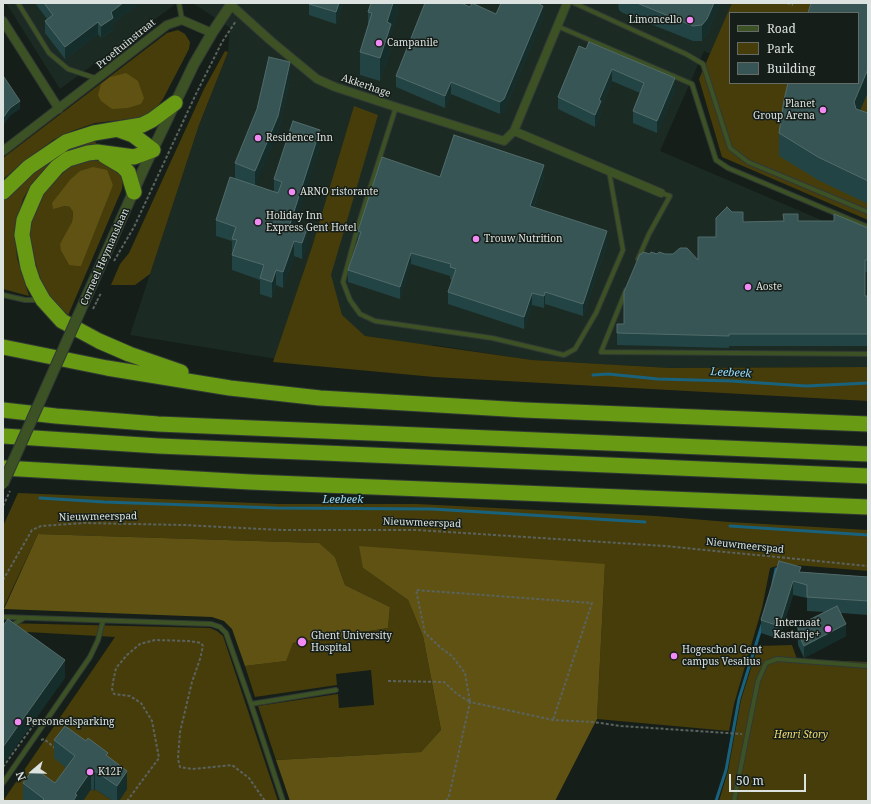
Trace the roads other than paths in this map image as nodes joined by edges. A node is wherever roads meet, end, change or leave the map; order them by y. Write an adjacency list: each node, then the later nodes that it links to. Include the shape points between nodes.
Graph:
1 (18, 3): 10 (lane, via 49,53 68,69)
2 (179, 3): 6 (lane)
3 (567, 3): 8 (street)
4 (574, 3): 23 (lane, via 703,64 730,148 748,162)
5 (231, 4): 9 (street, Corneel Heymanslaan); 12 (street, Akkerhage, via 271,42 317,79)
6 (182, 20): 9 (street); 10 (street, Proeftuinstraat, via 166,25)
7 (3, 21): 13 (street)
8 (557, 26): 15 (street); 24 (lane, via 692,84 716,160 728,168)
9 (212, 33): 11 (street, Corneel Heymanslaan)
10 (98, 79): 13 (street, Proeftuinstraat)
11 (175, 103): 14 (highway, via 152,120); 16 (street, Corneel Heymanslaan)
12 (396, 107): 15 (street, Akkerhage, via 504,141); 19 (lane, via 343,282 350,300 360,314 375,321 492,338 564,355 575,349 596,313 623,250)
13 (59, 109): 17 (street, Proeftuinstraat)
14 (119, 130): 16 (highway, via 133,134); 20 (highway, via 94,132 66,142 29,168)
15 (514, 131): 19 (street)
16 (153, 150): 18 (highway, via 134,157); 21 (street, Corneel Heymanslaan)
17 (3, 151)
18 (97, 152): 21 (highway, via 128,172); 28 (highway, via 78,155 63,163 47,177 30,203 22,235 24,250 33,282)
19 (609, 171): 22 (street)
20 (3, 192)
21 (134, 192): 40 (street, Corneel Heymanslaan, bridge)
22 (661, 193): 25 (lane, via 670,196 649,234)
23 (868, 212)
24 (868, 227)
25 (637, 263)
26 (628, 285): 30 (lane, via 601,352)
27 (3, 296): 28 (lane)
28 (43, 300): 31 (highway, via 62,321 99,341 158,365)
29 (3, 347): 31 (highway, via 107,368)
30 (868, 354)
31 (230, 388): 33 (highway, via 320,398 411,404)
32 (3, 410): 35 (highway, via 165,424)
33 (868, 424)
34 (3, 436): 37 (highway, via 151,445)
35 (868, 454)
36 (3, 468): 39 (highway)
37 (868, 476)
38 (3, 478): 39 (highway)
39 (250, 482): 41 (highway)
40 (3, 484)
41 (868, 506)
42 (3, 617): 43 (lane)
43 (24, 618): 44 (lane); 45 (lane)
44 (103, 621): 48 (lane, via 211,624 220,627 226,633); 49 (lane, via 90,657)
45 (7, 632)
46 (868, 666): 51 (lane, via 777,659 766,663 758,681)
47 (336, 690): 48 (lane)
48 (251, 704): 50 (lane)
49 (3, 783)
50 (283, 801)
51 (734, 801)

